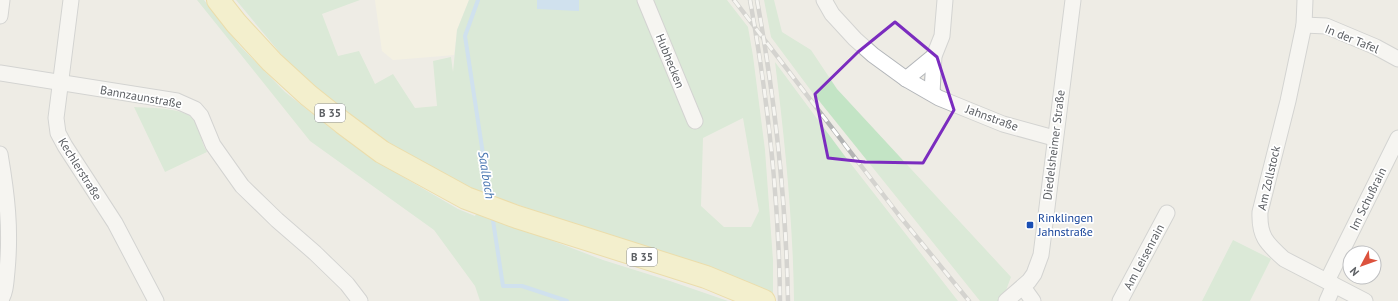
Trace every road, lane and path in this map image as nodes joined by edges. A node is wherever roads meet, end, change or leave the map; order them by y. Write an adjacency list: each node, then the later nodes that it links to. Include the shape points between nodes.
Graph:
1 (2, 0): 9 (street)
2 (71, 0): 15 (street, Kechlerstraße)
3 (218, 0): 27 (main road, B 35, via 272,62 337,119 382,152 466,198 517,217 706,277)
4 (645, 0): 17 (street, Hubhecken)
5 (824, 0): 14 (street, Jahnstraße, via 832,14 855,39)
6 (945, 0): 11 (street, via 942,36)
7 (1073, 0): 18 (street, Diedelsheimer Straße)
8 (1305, 0): 10 (street, Am Zollstock)
9 (0, 16)
10 (1304, 25): 12 (street, In der Tafel, via 1326,26); 22 (street, Am Zollstock, via 1260,212 1259,226 1265,239 1284,259)
11 (934, 56): 14 (street); 16 (street)
12 (1398, 59)
13 (0, 73): 15 (street, Bannzaunstraße)
14 (906, 79): 16 (street, Jahnstraße)
15 (60, 84): 25 (street, Kechlerstraße, via 56,118 58,132 115,224); 26 (street, Bannzaunstraße, via 177,101 195,109 201,116 213,145 242,186 347,284)
16 (932, 93): 18 (street, Jahnstraße, via 1003,124)
17 (695, 121)
18 (1054, 138): 23 (street, Diedelsheimer Straße, via 1041,255 1034,274)
19 (1398, 138): 22 (street, Im Schußrain)
20 (0, 154): 24 (street, via 9,224 5,285)
21 (1167, 213): 30 (street, Am Leisenrain)
22 (1331, 283): 31 (street, Im Schußrain); 32 (street, Am Zollstock)
23 (1023, 287): 28 (street, Diedelsheimer Straße); 29 (street)
24 (0, 301)
25 (156, 301)
26 (360, 301)
27 (764, 301)
28 (1006, 301)
29 (1033, 301)
30 (1120, 301)
31 (1327, 301)
32 (1365, 301)

